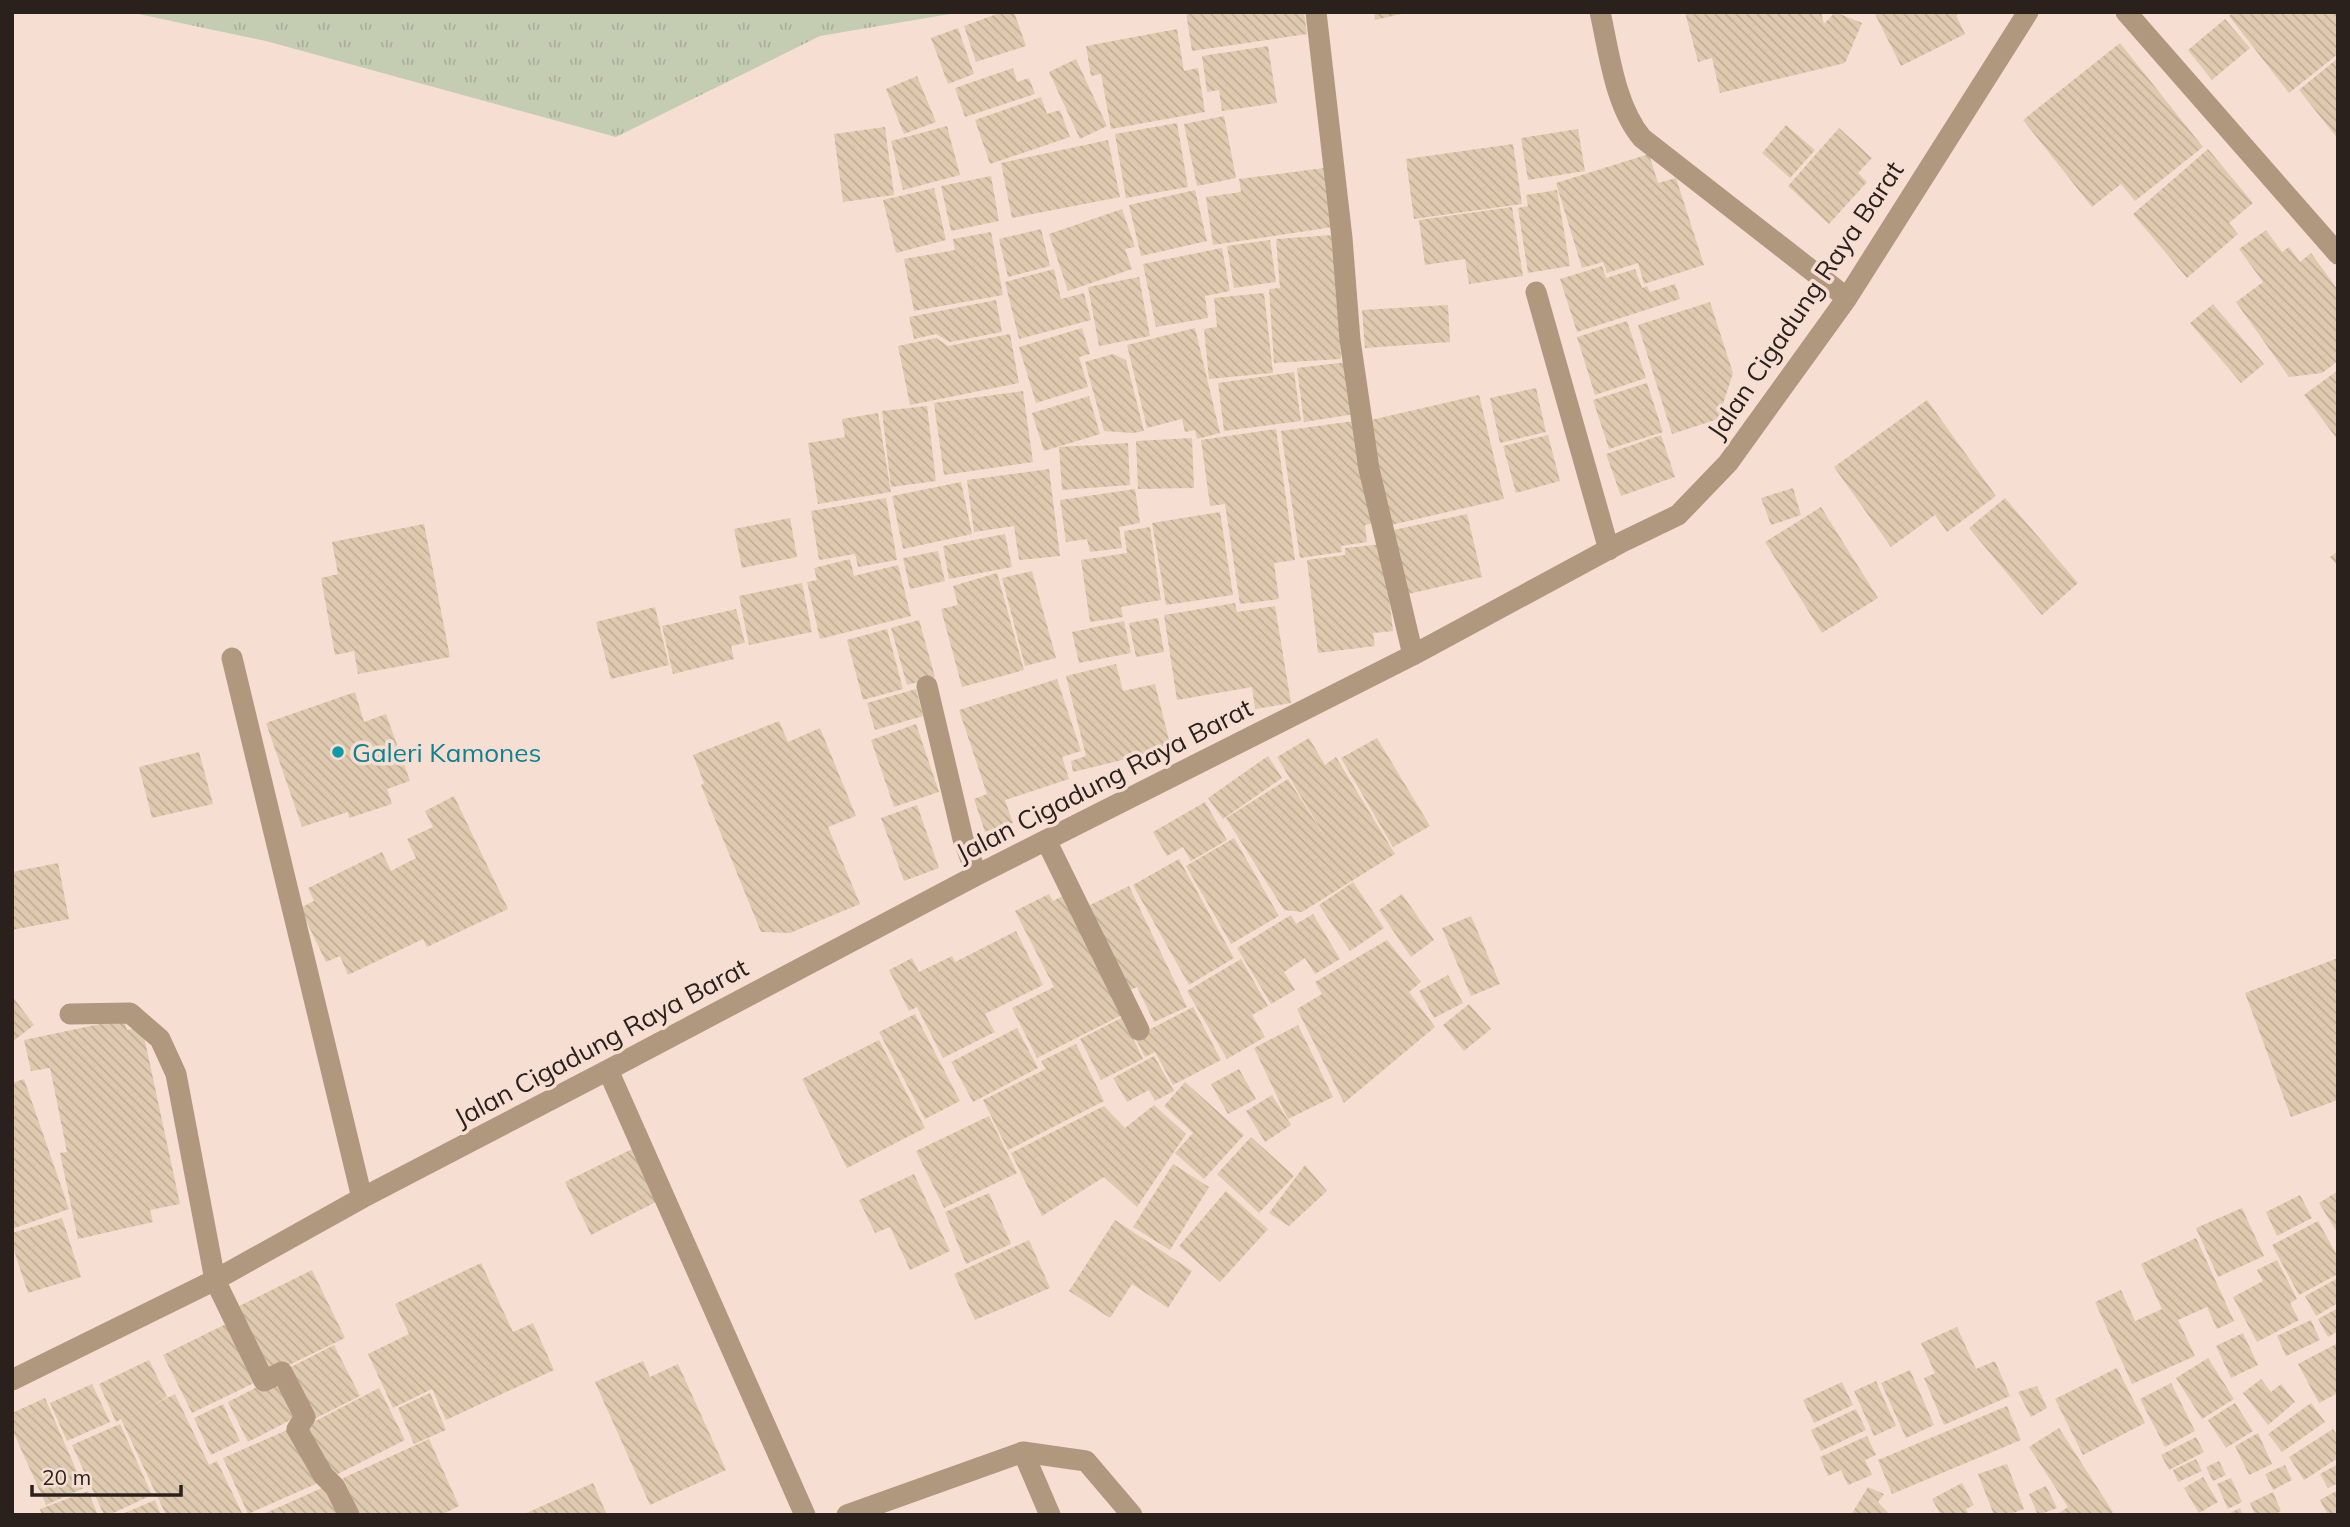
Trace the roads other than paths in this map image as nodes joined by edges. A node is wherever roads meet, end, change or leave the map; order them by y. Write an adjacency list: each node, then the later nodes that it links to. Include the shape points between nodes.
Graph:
1 (1316, 12): 9 (street, via 1350,340 1369,469)
2 (1600, 12): 7 (street, via 1621,103 1632,127)
3 (2028, 12): 7 (street, Jalan Cigadung Raya Barat)
4 (2126, 12): 5 (street)
5 (2338, 254)
6 (1536, 292): 8 (street)
7 (1847, 298): 8 (street, Jalan Cigadung Raya Barat, via 1728,464 1678,515)
8 (1609, 550): 9 (street, Jalan Cigadung Raya Barat)
9 (1413, 655): 12 (street, Jalan Cigadung Raya Barat)
10 (232, 658): 17 (street)
11 (927, 686): 13 (street, via 963,839)
12 (1046, 840): 13 (street, Jalan Cigadung Raya Barat); 15 (street)
13 (976, 875): 16 (street, Jalan Cigadung Raya Barat)
14 (70, 1014): 18 (street, via 130,1013 160,1039 176,1074)
15 (1139, 1030)
16 (608, 1070): 17 (street, Jalan Cigadung Raya Barat); 22 (street)
17 (362, 1198): 18 (street, Jalan Cigadung Raya Barat)
18 (215, 1280): 19 (street, Jalan Cigadung Raya Barat); 21 (street, via 264,1381 282,1372 305,1418 297,1429)
19 (12, 1380)
20 (1023, 1452): 23 (street); 24 (street); 25 (street, via 1086,1461)
21 (349, 1515)
22 (805, 1515)
23 (847, 1515)
24 (1049, 1515)
25 (1132, 1515)

